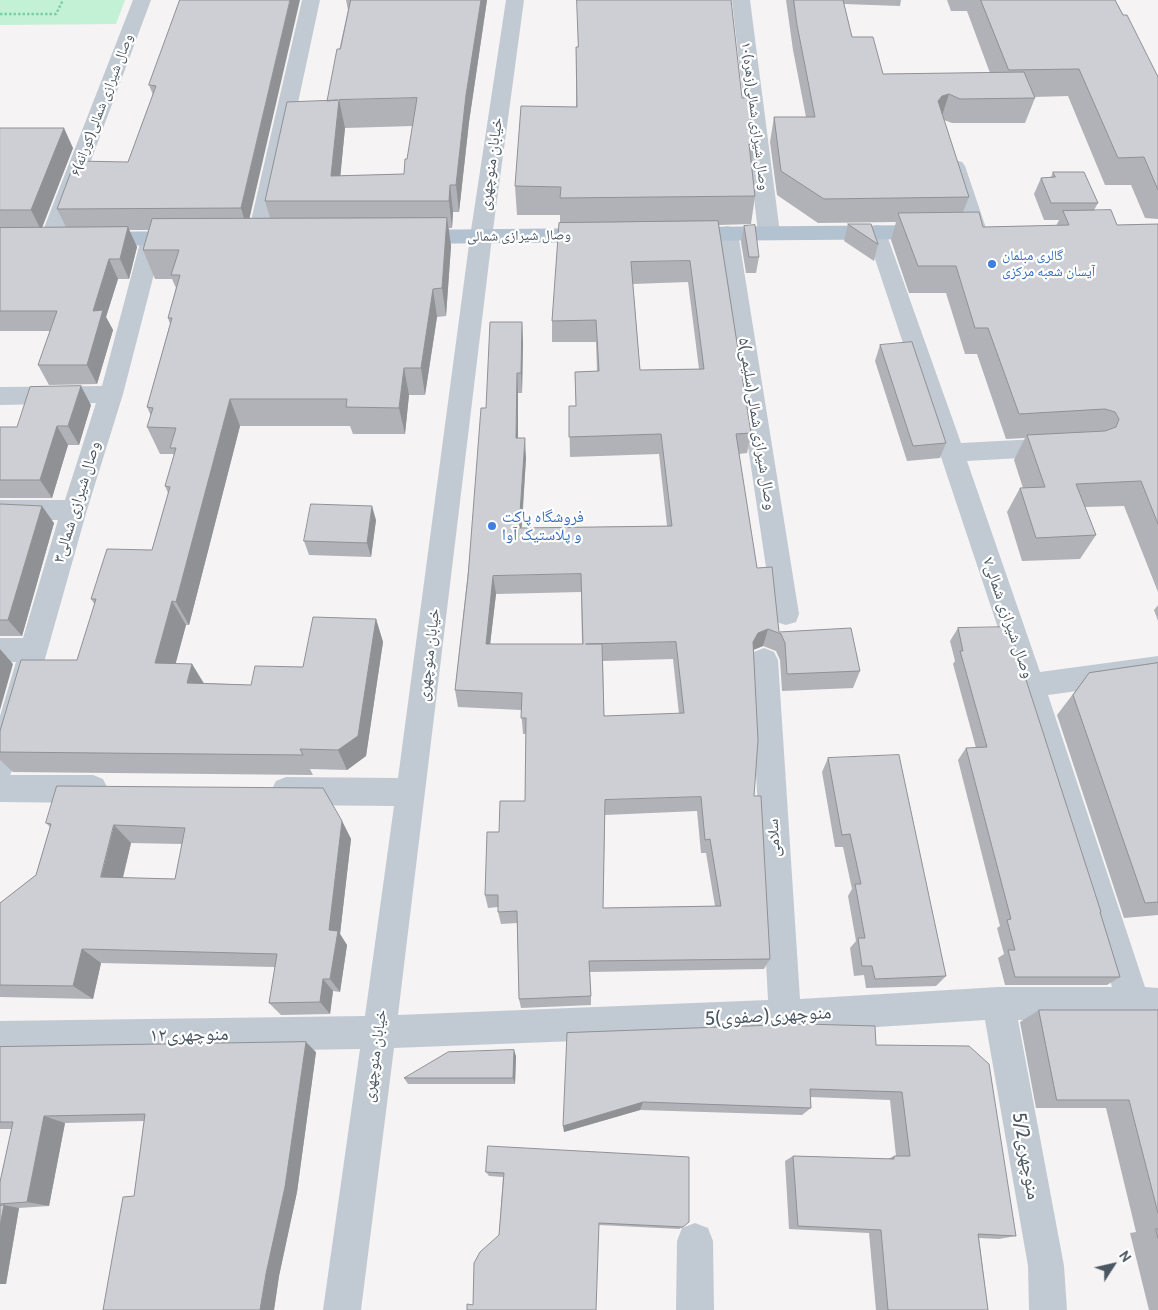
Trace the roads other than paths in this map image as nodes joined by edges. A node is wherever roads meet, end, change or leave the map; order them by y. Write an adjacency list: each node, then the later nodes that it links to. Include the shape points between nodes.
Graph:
1 (142, 0): 16 (street, ۶وصال شیرازی شمالی(کورانه))
2 (311, 0): 15 (street)
3 (515, 0): 13 (street, خیابان منوچهری)
4 (740, 0): 9 (street, ۱۰وصال شیرازی شمالی(زهره))
5 (948, 146): 6 (street)
6 (968, 231): 7 (main road)
7 (877, 232): 9 (main road); 21 (street, وصال شیرازی شمالی۷)
8 (727, 233): 9 (main road); 10 (main road); 24 (street, ۵وصال شیرازی شمالی(سلیمی))
9 (769, 233)
10 (668, 234)
11 (619, 235): 13 (main road, وصال شیرازی شمالی)
12 (394, 237): 13 (main road, وصال شیرازی شمالی)
13 (481, 237): 34 (street, خیابان منوچهری)
14 (200, 238): 17 (main road)
15 (258, 238)
16 (58, 239): 17 (main road)
17 (152, 239): 18 (street, وصال شیرازی شمالی۳)
18 (111, 394): 19 (street); 23 (street, وصال شیرازی شمالی۳)
19 (0, 396)
20 (1080, 445): 21 (street)
21 (952, 454): 29 (street, وصال شیرازی شمالی۷)
22 (0, 510): 23 (street)
23 (74, 510): 26 (street, وصال شیرازی شمالی۳)
24 (786, 614)
25 (0, 650): 26 (street)
26 (33, 650): 30 (street, وصال شیرازی شمالی۳)
27 (764, 660): 37 (street, سلامی)
28 (1158, 668): 29 (street)
29 (1031, 685): 36 (street, وصال شیرازی شمالی۷)
30 (0, 765)
31 (0, 788): 32 (street)
32 (118, 789)
33 (255, 790): 34 (street)
34 (412, 792): 38 (street, خیابان منوچهری)
35 (998, 1003): 36 (street, 5منوچهری(صفوی)); 37 (street, 5منوچهری(صفوی)); 43 (street, 5/2منوچهری, via 1046,1266)
36 (1146, 1005)
37 (784, 1016): 38 (street, 5منوچهری(صفوی))
38 (378, 1032): 39 (street, منوچهری۱۲); 41 (street, خیابان منوچهری)
39 (0, 1038)
40 (695, 1240): 42 (street)
41 (342, 1310)
42 (695, 1310)
43 (1048, 1310)

